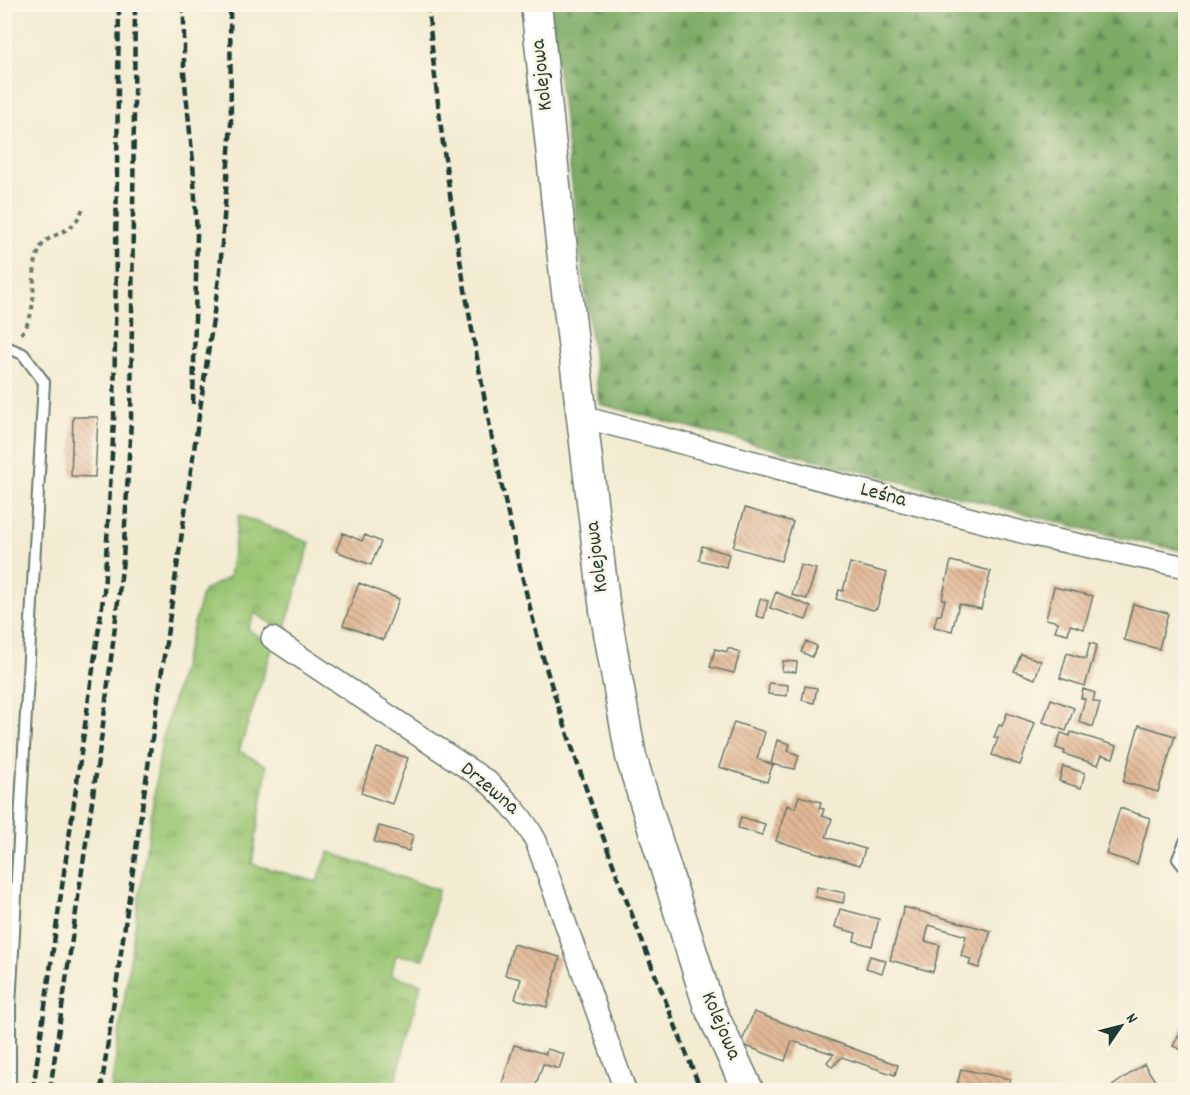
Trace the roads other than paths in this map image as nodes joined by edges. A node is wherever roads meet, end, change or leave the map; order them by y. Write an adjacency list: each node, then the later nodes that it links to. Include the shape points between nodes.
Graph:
1 (536, 4): 3 (street, Kolejowa)
2 (6, 346): 8 (lane, via 23,354 44,382 10,1006)
3 (582, 417): 4 (street, Leśna, via 1033,535); 10 (street, Kolejowa, via 605,610 631,757 708,1004)
4 (1185, 567)
5 (272, 638): 9 (street, Drzewna, via 487,782 526,822)
6 (1185, 840): 7 (lane, via 1178,859)
7 (1185, 869)
8 (10, 1090)
9 (626, 1090)
10 (748, 1090)

